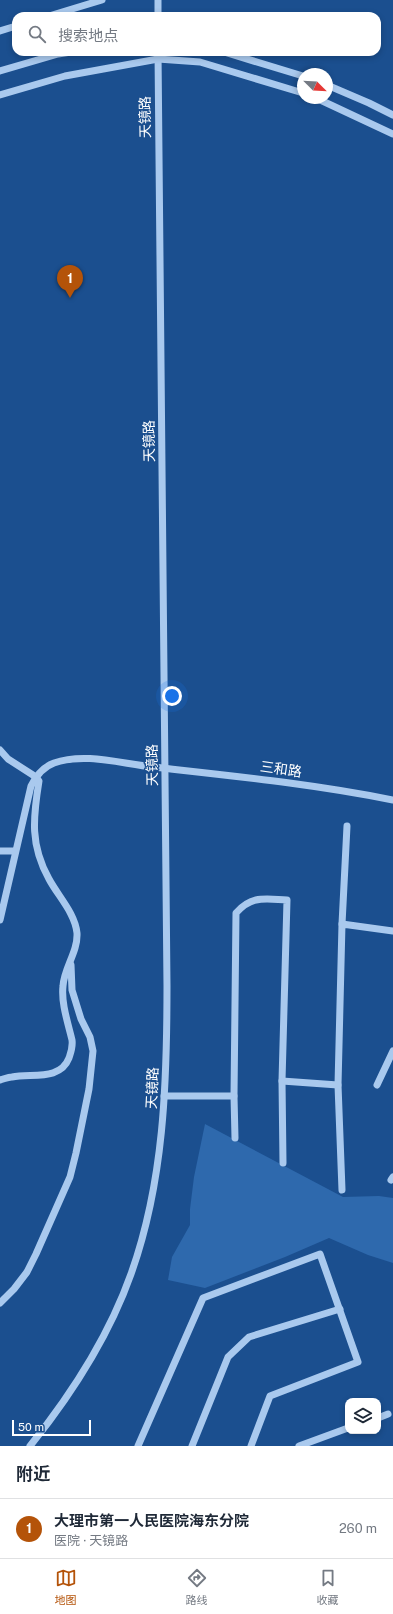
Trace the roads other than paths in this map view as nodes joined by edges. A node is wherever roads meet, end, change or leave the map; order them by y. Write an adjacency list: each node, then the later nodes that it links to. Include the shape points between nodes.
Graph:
1 (102, 0): 3 (street)
2 (158, 0): 4 (street)
3 (62, 12)
4 (158, 12)
5 (12, 27): 6 (street)
6 (0, 31)
7 (51, 56): 10 (street)
8 (158, 56): 13 (street, via 200,62); 14 (street, via 65,76); 19 (street, 天镜路)
9 (237, 56): 11 (street)
10 (0, 71)
11 (297, 74)
12 (333, 88): 16 (street)
13 (297, 91)
14 (0, 95)
15 (329, 104): 17 (street)
16 (393, 115)
17 (393, 134)
18 (0, 750): 20 (street, via 8,759)
19 (165, 769): 20 (street, 三和路, via 79,759 55,763 43,769); 21 (street, 三和路, via 237,776); 34 (street, 天镜路, via 167,1001)
20 (36, 777): 24 (street, via 28,796); 28 (street, via 39,781 35,842 48,879 75,924 76,940)
21 (393, 800)
22 (347, 826): 26 (street)
23 (0, 851): 24 (street)
24 (15, 851): 25 (street)
25 (0, 920)
26 (342, 924): 27 (street); 32 (street)
27 (393, 931)
28 (70, 963): 30 (street, via 63,985 63,998 73,1047 64,1068 57,1072); 39 (street, via 72,990 93,1051 89,1089 76,1153 70,1177 27,1272)
29 (393, 1051): 33 (street)
30 (0, 1080)
31 (282, 1081): 32 (street); 35 (street, via 287,900 257,898 236,913); 37 (street)
32 (338, 1085): 38 (street)
33 (377, 1085)
34 (164, 1096): 35 (street); 44 (street, 天镜路, via 153,1191 129,1280 91,1357 62,1403)
35 (234, 1096): 36 (street)
36 (235, 1138)
37 (283, 1163)
38 (342, 1190)
39 (0, 1303)
40 (340, 1309): 45 (street, via 320,1254 202,1298); 46 (street, via 249,1338 228,1358); 47 (street, via 358,1362 270,1396)
41 (388, 1414): 42 (street)
42 (381, 1417)
43 (345, 1429): 48 (street)
44 (30, 1446)
45 (138, 1446)
46 (192, 1446)
47 (251, 1446)
48 (299, 1446)

